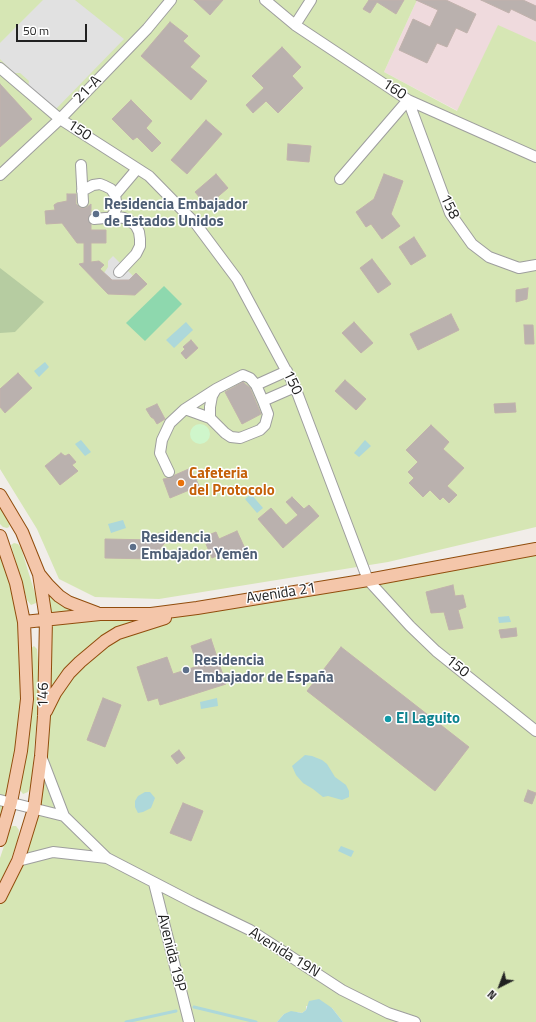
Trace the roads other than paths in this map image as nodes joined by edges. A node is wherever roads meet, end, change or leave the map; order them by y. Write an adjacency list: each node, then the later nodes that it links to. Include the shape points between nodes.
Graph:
1 (171, 0): 7 (street, 21-A, via 147,29)
2 (265, 0): 4 (street, 160)
3 (311, 0): 4 (street)
4 (295, 25): 6 (street, 160)
5 (0, 68): 7 (street, 150)
6 (408, 100): 8 (street, 160); 12 (street); 18 (street, 158, via 450,213 472,244 489,257 520,268)
7 (60, 119): 10 (street, 150); 11 (street, 21-A)
8 (536, 156)
9 (81, 165): 13 (street)
10 (138, 169): 14 (street); 20 (street, 150, via 149,176 196,224 233,273)
11 (0, 175)
12 (340, 179)
13 (82, 191): 14 (street, via 100,184); 15 (street)
14 (115, 194): 16 (street, via 117,208)
15 (83, 202)
16 (110, 218): 17 (street); 19 (street, via 124,218 136,226 139,232 140,246 136,254)
17 (94, 219)
18 (536, 265)
19 (119, 272)
20 (287, 371): 21 (street); 22 (street, 150)
21 (256, 385): 23 (street, via 243,375); 24 (street)
22 (295, 387): 24 (street); 33 (street, 150)
23 (216, 389): 25 (street); 26 (street, via 212,396)
24 (263, 401): 26 (street, via 268,414 265,425 260,430 240,438 225,433)
25 (185, 409): 26 (street); 27 (street, via 170,423 162,440 160,453)
26 (210, 418)
27 (169, 472)
28 (0, 495): 29 (main road, 146)
29 (22, 532): 30 (main road); 32 (main road, 146)
30 (1, 537): 37 (main road, 146, via 16,582)
31 (536, 549): 33 (main road, Avenida 21)
32 (39, 574): 35 (main road, via 68,602); 36 (main road, 146)
33 (368, 580): 34 (main road, Avenida 21); 39 (street, 150, via 436,651)
34 (197, 608): 35 (main road, Avenida 21, via 151,614); 38 (main road, via 131,628 105,642 80,662 60,685)
35 (100, 614): 36 (main road, Avenida 21)
36 (46, 619): 37 (main road, Avenida 21); 38 (main road, 146)
37 (24, 622): 41 (main road, 146, via 27,699 21,751)
38 (44, 716): 40 (main road, 146)
39 (536, 731)
40 (41, 756): 42 (main road, 146); 43 (street)
41 (5, 801): 42 (street); 45 (main road, 146)
42 (34, 809): 43 (street); 48 (main road, 146)
43 (64, 816): 44 (street)
44 (83, 835): 46 (street); 47 (street)
45 (0, 840)
46 (78, 854): 47 (street); 48 (street, via 53,852)
47 (107, 858): 49 (street, Avenida 19N)
48 (18, 861): 50 (main road, 146)
49 (154, 883): 51 (street, Avenida 19P); 52 (street, Avenida 19N, via 250,930 342,990 388,1013)
50 (0, 897)
51 (189, 1022)
52 (415, 1022)

